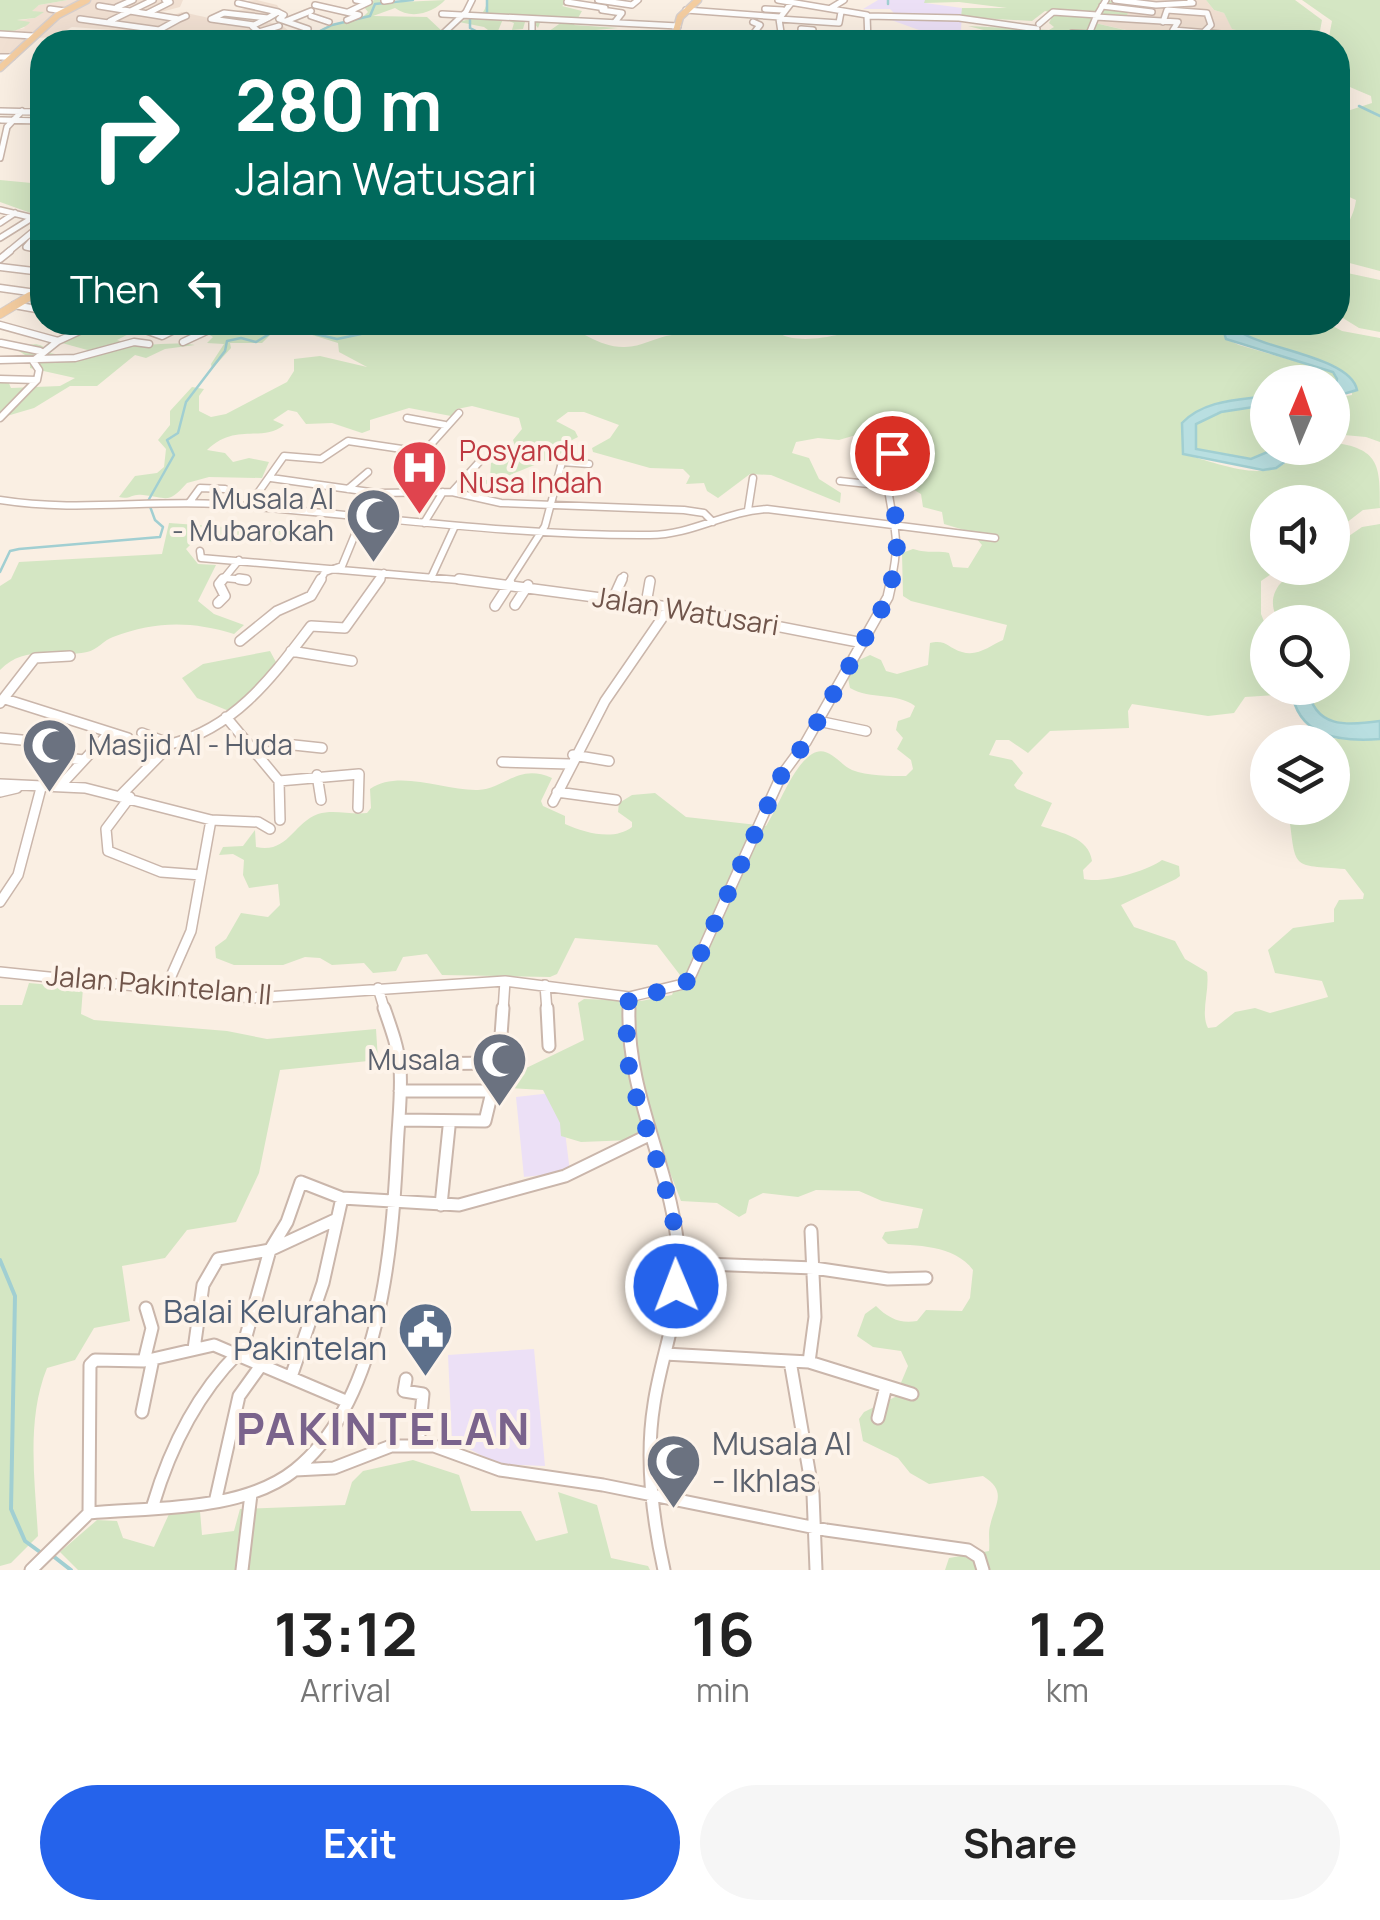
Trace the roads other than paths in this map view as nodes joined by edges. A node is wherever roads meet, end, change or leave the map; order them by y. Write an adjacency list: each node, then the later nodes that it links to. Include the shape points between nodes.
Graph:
1 (86, 0): 37 (main road)
2 (132, 0): 27 (street)
3 (152, 0): 38 (street)
4 (165, 0): 43 (street, via 170,2)
5 (353, 0): 22 (street); 22 (street, via 369,2 348,16)
6 (570, 0): 32 (street)
7 (598, 0): 13 (street)
8 (638, 0): 13 (street)
9 (698, 0): 36 (main road)
10 (780, 0): 17 (street)
11 (844, 0): 29 (street)
12 (1116, 0): 19 (street)
13 (614, 1): 32 (street)
14 (1190, 1): 19 (street)
15 (238, 2): 28 (street)
16 (277, 2): 28 (street)
17 (792, 2): 18 (street); 47 (street)
18 (802, 2): 20 (street)
19 (1145, 2)
20 (822, 3): 29 (street)
21 (1104, 3): 42 (street); 51 (street)
22 (330, 5): 35 (street)
23 (439, 5): 25 (street)
24 (99, 6): 27 (street)
25 (470, 6): 40 (street); 58 (street, via 478,14); 83 (street)
26 (887, 7): 46 (street)
27 (114, 8): 38 (street)
28 (266, 8): 31 (street); 39 (street)
29 (831, 8): 41 (street)
30 (50, 9): 37 (street)
31 (242, 9)
32 (603, 9): 60 (street); 63 (street, via 622,13)
33 (766, 9): 47 (street)
34 (952, 9): 54 (street)
35 (312, 10): 44 (street); 57 (street); 62 (street); 68 (street)
36 (686, 10): 64 (street); 74 (main road)
37 (65, 11): 79 (main road)
38 (132, 11): 43 (street); 52 (street)
39 (278, 12): 53 (street); 57 (street)
40 (444, 12)
41 (841, 12): 50 (street); 70 (street)
42 (1152, 12)
43 (148, 13): 56 (street)
44 (319, 14)
45 (640, 14): 69 (street)
46 (894, 14): 50 (street); 54 (street)
47 (781, 15): 49 (street); 64 (street); 70 (street); 89 (street)
48 (186, 16): 56 (street)
49 (813, 16)
50 (868, 16): 92 (street)
51 (1096, 16): 54 (street, via 1053,12 1038,26); 66 (street); 93 (street)
52 (118, 18): 61 (street); 67 (street)
53 (268, 18): 71 (street, via 224,13 211,19); 72 (street)
54 (950, 18): 75 (street)
55 (80, 19): 67 (street)
56 (179, 19): 61 (street, via 160,30)
57 (286, 20): 68 (street)
58 (532, 20): 59 (street); 84 (street)
59 (578, 20): 60 (street); 85 (street)
60 (590, 21): 63 (street)
61 (148, 22): 67 (street); 80 (street)
62 (330, 22)
63 (615, 22): 69 (street)
64 (719, 22): 87 (street)
65 (753, 22): 88 (street)
66 (1163, 22): 94 (street, via 1178,22); 95 (street, via 1167,10 1199,10 1211,25)
67 (108, 23)
68 (294, 23): 76 (street)
69 (633, 23): 74 (street)
70 (839, 23): 91 (street)
71 (244, 24): 72 (street); 77 (street)
72 (254, 25): 81 (street)
73 (279, 26): 82 (street)
74 (678, 26): 86 (main road)
75 (948, 26)
76 (308, 28)
77 (232, 29)
78 (801, 29): 90 (street)
79 (41, 30)
80 (134, 30)
81 (255, 30)
82 (267, 30)
83 (446, 30)
84 (532, 30)
85 (572, 30)
86 (677, 30)
87 (715, 30)
88 (758, 30)
89 (782, 30)
90 (813, 30)
91 (838, 30)
92 (868, 30)
93 (1091, 30)
94 (1173, 30)
95 (1205, 30)
96 (0, 34): 97 (street)
97 (30, 36)
98 (30, 39): 100 (main road)
99 (0, 57): 100 (street)
100 (12, 57): 101 (main road)
101 (0, 68)
102 (0, 110): 103 (street)
103 (22, 111): 104 (street); 106 (street)
104 (30, 111)
105 (1, 120): 106 (street)
106 (14, 120): 107 (street); 108 (street)
107 (30, 121)
108 (0, 158)
109 (1, 210): 110 (street)
110 (15, 213): 111 (street); 113 (street)
111 (30, 217)
112 (30, 219): 115 (street)
113 (0, 223)
114 (30, 234): 116 (street)
115 (0, 239): 116 (street)
116 (18, 242): 117 (street)
117 (0, 258)
118 (0, 267): 119 (street)
119 (30, 270)
120 (0, 288): 121 (street)
121 (30, 293)
122 (30, 298): 123 (main road)
123 (14, 305): 124 (street); 125 (main road)
124 (30, 308)
125 (0, 314)
126 (0, 325): 127 (street)
127 (30, 333)
128 (39, 335): 131 (street)
129 (70, 335): 131 (street)
130 (198, 335): 132 (street)
131 (58, 340): 135 (street)
132 (183, 342)
133 (2, 343): 135 (street)
134 (148, 344): 137 (street)
135 (40, 351): 137 (street)
136 (0, 360): 137 (street)
137 (33, 361): 139 (street, via 40,370)
138 (0, 378): 139 (street)
139 (36, 380): 141 (street)
140 (459, 413): 144 (street)
141 (0, 418)
142 (406, 418): 144 (street)
143 (898, 420): 154 (street)
144 (445, 425): 147 (street)
145 (335, 437): 146 (street)
146 (348, 441): 147 (street); 151 (street, via 321,459 284,456)
147 (422, 452): 157 (street, via 405,475)
148 (481, 460): 158 (street)
149 (589, 464): 163 (street, via 562,462)
150 (368, 472): 156 (street)
151 (271, 478): 156 (street); 162 (street)
152 (753, 478): 164 (street)
153 (840, 481): 154 (street)
154 (887, 486): 168 (street)
155 (224, 489): 161 (street, via 198,489)
156 (348, 489): 159 (street)
157 (405, 491): 158 (street); 159 (street)
158 (447, 492): 163 (street); 167 (street)
159 (377, 493): 165 (street)
160 (0, 500): 161 (street, via 50,508)
161 (189, 503): 162 (street)
162 (248, 507): 165 (street)
163 (552, 507): 166 (street, via 684,510); 170 (street)
164 (748, 510): 166 (street); 168 (street)
165 (363, 515): 167 (street); 175 (street)
166 (713, 522): 170 (street, via 673,536)
167 (424, 524): 169 (street)
168 (894, 524): 171 (street); 191 (street, via 892,583)
169 (454, 528): 170 (street); 179 (street)
170 (544, 530): 182 (street, via 534,555)
171 (930, 530): 172 (street)
172 (996, 538)
173 (200, 551): 174 (street, Jalan Watusari, via 202,558)
174 (239, 560): 175 (street, Jalan Watusari); 178 (street)
175 (342, 566): 176 (street, Jalan Watusari); 190 (street, via 325,572 311,596)
176 (384, 573): 179 (street, Jalan Watusari); 192 (street, via 345,628 312,625)
177 (624, 576): 184 (street)
178 (224, 578): 180 (street); 185 (street, via 219,586 225,596)
179 (431, 578): 182 (street, Jalan Watusari)
180 (246, 580)
181 (650, 581): 186 (street)
182 (510, 583): 183 (street, Jalan Watusari); 188 (street)
183 (528, 585): 184 (street, Jalan Watusari); 187 (street)
184 (612, 599): 186 (street, Jalan Watusari)
185 (218, 602)
186 (646, 604): 189 (street, Jalan Watusari)
187 (515, 605)
188 (495, 606)
189 (669, 608): 191 (street, Jalan Watusari); 206 (street)
190 (240, 641)
191 (863, 643): 197 (street)
192 (292, 651): 194 (street); 196 (street, via 275,677)
193 (70, 656): 195 (street, via 35,658)
194 (352, 661)
195 (2, 701): 199 (street)
196 (226, 717): 203 (street, via 202,736); 205 (street)
197 (818, 721): 198 (street); 231 (street, via 781,776 689,980)
198 (866, 730)
199 (109, 732): 202 (street); 207 (street)
200 (142, 733): 203 (street)
201 (0, 738): 207 (street, via 32,741 29,754)
202 (128, 738)
203 (171, 744): 217 (street)
204 (322, 748): 205 (street, via 294,745)
205 (257, 754): 211 (street)
206 (571, 759): 208 (street); 209 (street); 219 (street, via 555,797)
207 (84, 760): 213 (street)
208 (502, 762)
209 (609, 762)
210 (317, 775): 211 (street); 218 (street); 220 (street, via 359,774)
211 (279, 781): 222 (street)
212 (0, 784): 214 (street)
213 (62, 785): 215 (street); 217 (street)
214 (19, 786): 215 (street); 216 (street)
215 (41, 788): 225 (street, via 28,824 24,868)
216 (0, 792)
217 (126, 796): 221 (street); 224 (street, via 106,826 108,851 161,872)
218 (321, 800)
219 (616, 800)
220 (358, 808)
221 (211, 820): 223 (street, via 258,822); 224 (street)
222 (280, 820)
223 (270, 830)
224 (201, 875): 230 (street, via 186,949)
225 (0, 902)
226 (0, 972): 230 (street, Jalan Pakintelan II)
227 (505, 981): 228 (street, Jalan Pakintelan II); 229 (street, Jalan Pakintelan II); 234 (street)
228 (545, 985): 231 (street, Jalan Pakintelan II); 232 (street)
229 (378, 988): 230 (street, Jalan Pakintelan II, via 252,998); 233 (street)
230 (165, 990)
231 (629, 997): 239 (street, via 626,1044)
232 (549, 1046)
233 (400, 1064): 234 (street); 235 (street)
234 (499, 1064): 236 (street)
235 (400, 1091): 236 (street); 237 (street)
236 (491, 1092): 237 (street, via 485,1121)
237 (399, 1120): 241 (street)
238 (449, 1127): 242 (street)
239 (648, 1135): 242 (street, via 565,1176); 246 (street)
240 (342, 1198): 241 (street); 243 (street); 245 (street, via 302,1182)
241 (396, 1198): 242 (street); 261 (street, via 378,1302)
242 (442, 1205)
243 (337, 1219): 245 (street); 257 (street)
244 (811, 1231): 247 (street)
245 (270, 1250): 250 (street, via 218,1259 203,1285); 251 (street)
246 (679, 1263): 247 (street); 252 (street)
247 (814, 1268): 248 (street); 255 (street)
248 (926, 1278)
249 (146, 1308): 253 (street)
250 (194, 1349): 251 (street, via 214,1345); 253 (street)
251 (239, 1354): 256 (street); 269 (street, via 222,1369 171,1450)
252 (665, 1354): 254 (street); 267 (street, via 652,1428)
253 (149, 1360): 262 (street); 270 (street, via 90,1365)
254 (790, 1362): 255 (street); 271 (street)
255 (809, 1362): 259 (street)
256 (262, 1364): 257 (street); 268 (street, via 238,1396)
257 (292, 1376): 261 (street)
258 (406, 1379): 264 (street, via 404,1392 423,1394)
259 (886, 1386): 260 (street); 263 (street)
260 (912, 1394)
261 (348, 1402): 265 (street)
262 (142, 1412)
263 (878, 1418)
264 (418, 1445): 265 (street, via 391,1446 334,1468); 267 (street, via 480,1466)
265 (295, 1470): 266 (street)
266 (251, 1494): 268 (street); 273 (street)
267 (652, 1495): 271 (street); 274 (street)
268 (216, 1498): 269 (street)
269 (153, 1505): 270 (street)
270 (89, 1513): 272 (street)
271 (816, 1528): 275 (street); 276 (street, via 968,1550)
272 (36, 1565)
273 (242, 1570)
274 (664, 1570)
275 (816, 1570)
276 (984, 1570)

